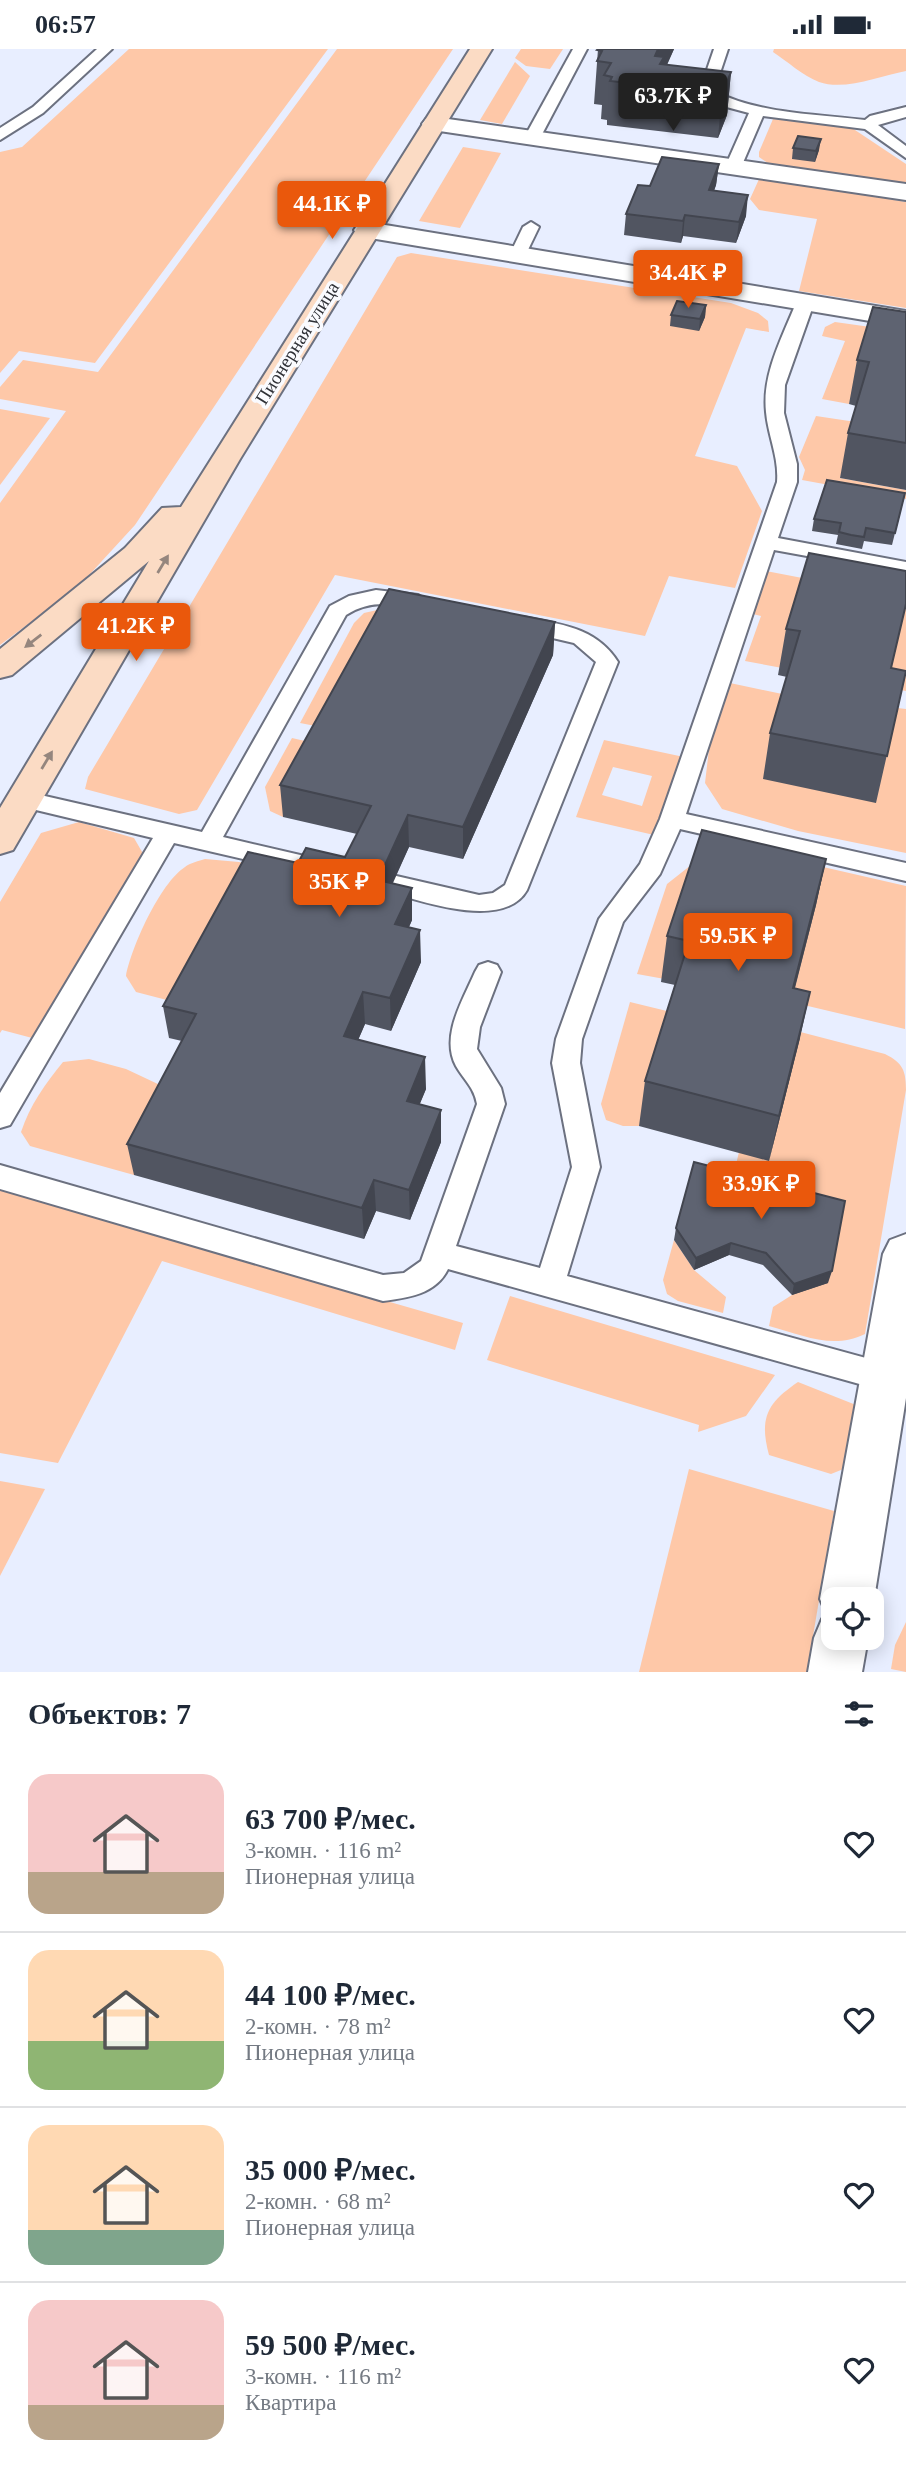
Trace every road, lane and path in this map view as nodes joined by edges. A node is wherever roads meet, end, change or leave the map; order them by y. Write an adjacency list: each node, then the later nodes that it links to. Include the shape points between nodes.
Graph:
1 (105, 49): 9 (lane, via 38,110)
2 (481, 49): 7 (street, Пионерная улица)
3 (580, 49): 10 (lane)
4 (721, 49): 5 (lane, via 706,93)
5 (758, 111): 8 (lane); 12 (lane)
6 (906, 112): 8 (lane, via 875,119)
7 (434, 124): 10 (street); 15 (street, Пионерная улица)
8 (869, 125): 11 (lane)
9 (0, 135)
10 (532, 138): 12 (street)
11 (906, 153)
12 (734, 165): 13 (street)
13 (906, 192)
14 (531, 227): 16 (lane)
15 (367, 230): 16 (street); 19 (street, Пионерная улица)
16 (518, 254): 17 (street)
17 (805, 303): 18 (street); 20 (lane, via 774,394 789,466)
18 (906, 320)
19 (225, 459): 24 (street, Пионерная улица, one-way to 24, via 136,555); 25 (street, Пионерная улица, one-way to 19)
20 (766, 542): 21 (lane); 26 (lane)
21 (906, 568)
22 (435, 605): 29 (lane, via 373,596 352,601 338,611)
23 (500, 619): 32 (lane, via 587,640 602,651 607,662 515,890 499,901 479,904)
24 (0, 667)
25 (23, 799): 27 (lane); 28 (street, Пионерная улица)
26 (672, 819): 30 (lane); 38 (lane, via 651,868 611,919 569,1039 566,1063 586,1167)
27 (168, 833): 29 (lane); 34 (lane)
28 (0, 840)
29 (208, 842): 31 (lane)
30 (906, 872)
31 (354, 876)
32 (392, 884)
33 (488, 972): 36 (lane, via 464,1034 464,1055 489,1087 491,1104)
34 (0, 1117)
35 (0, 1177): 36 (lane, via 383,1288 410,1285 433,1269)
36 (439, 1254): 38 (lane)
37 (906, 1254): 39 (street)
38 (550, 1285): 39 (lane)
39 (896, 1380): 40 (street)
40 (851, 1587)
41 (839, 1650): 42 (street)
42 (835, 1672)

